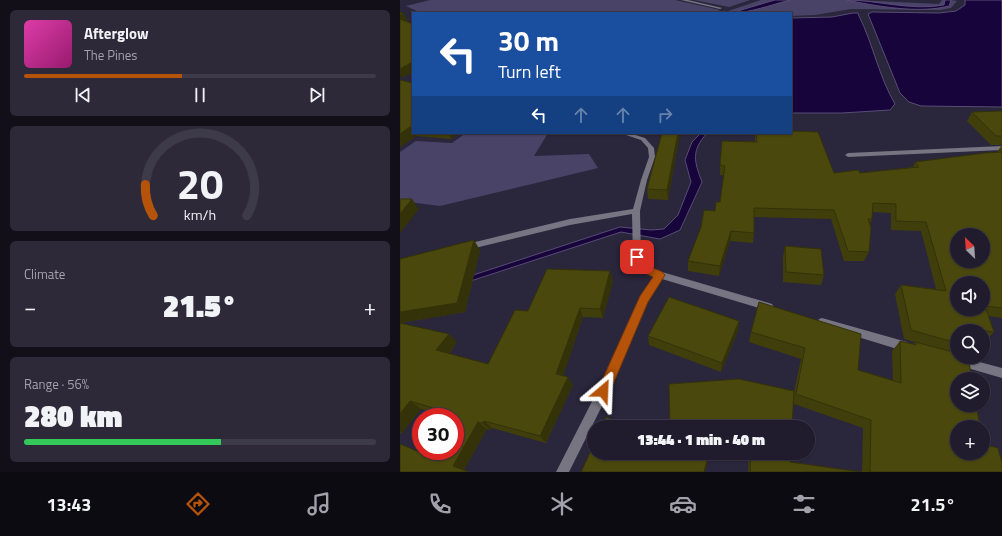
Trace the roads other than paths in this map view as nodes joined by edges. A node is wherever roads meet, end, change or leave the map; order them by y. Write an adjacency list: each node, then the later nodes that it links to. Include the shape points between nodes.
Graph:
1 (684, 0): 2 (street)
2 (720, 8)
3 (626, 134): 6 (street, via 643,139 651,148 652,157)
4 (1002, 148): 5 (street)
5 (848, 155)
6 (636, 211): 7 (street, via 570,222); 8 (street, via 637,257 645,269)
7 (458, 250)
8 (660, 275): 9 (street); 14 (street, via 643,300 610,378)
9 (780, 310)
10 (810, 319): 11 (street)
11 (915, 349)
12 (969, 364): 13 (street)
13 (1002, 373)
14 (562, 472)

